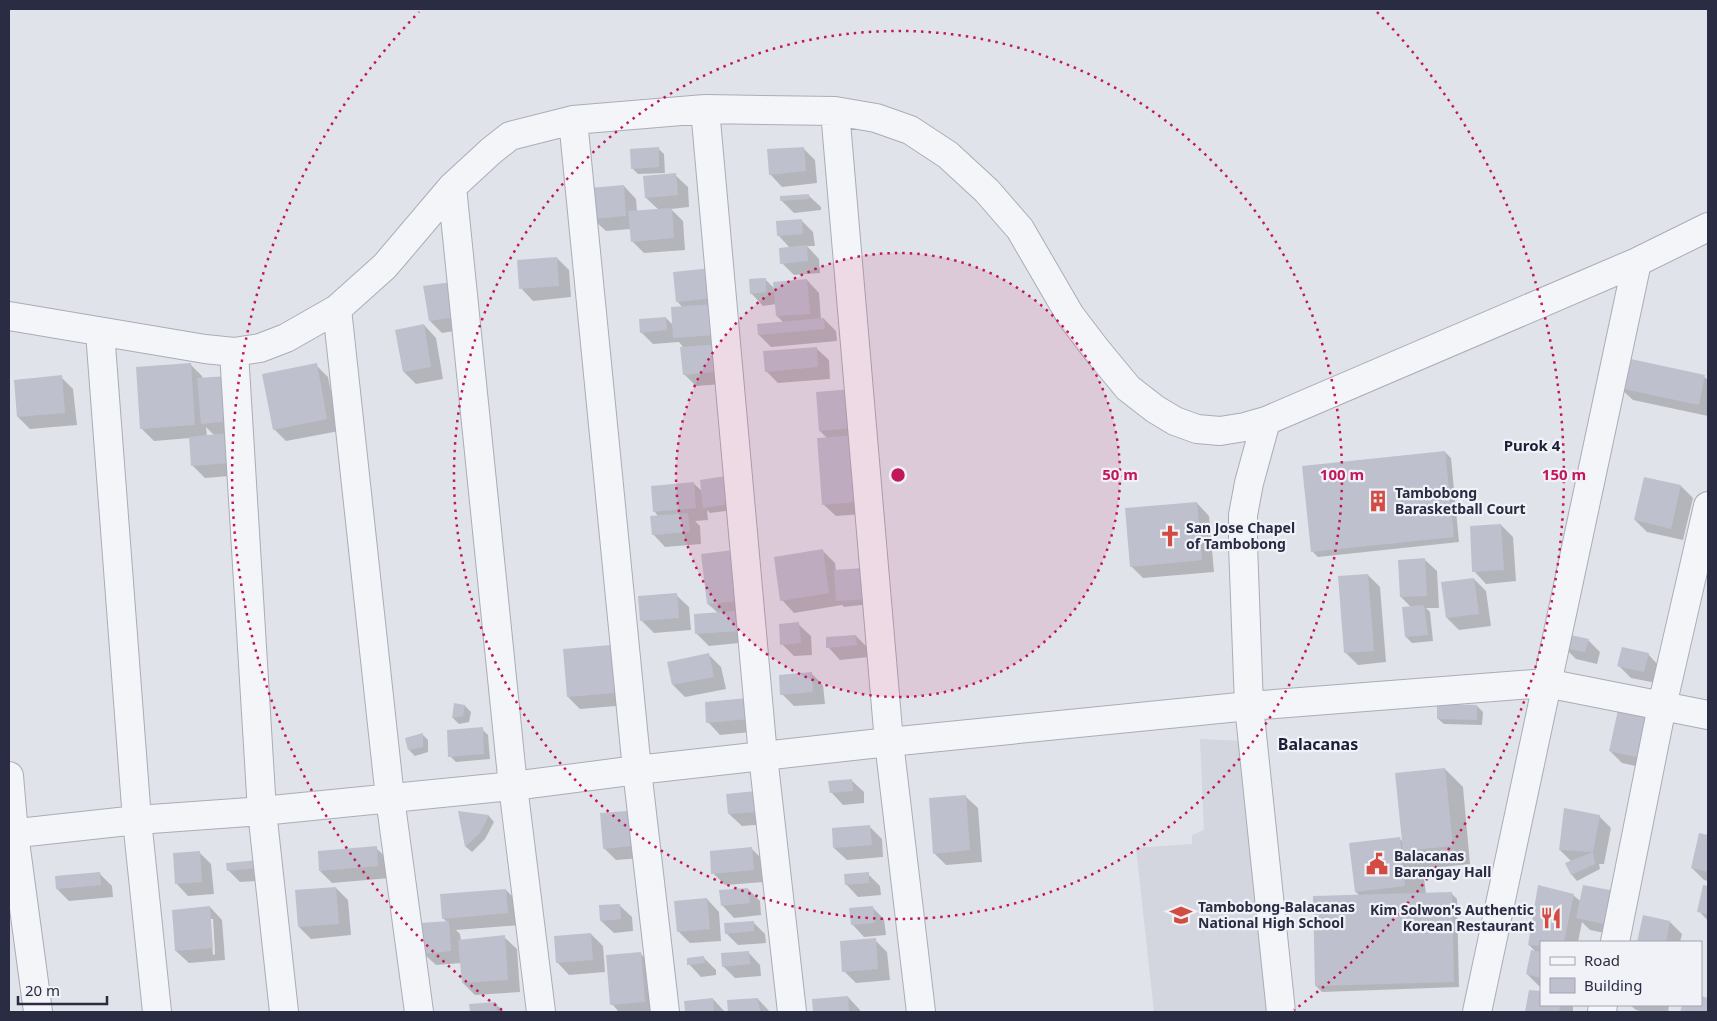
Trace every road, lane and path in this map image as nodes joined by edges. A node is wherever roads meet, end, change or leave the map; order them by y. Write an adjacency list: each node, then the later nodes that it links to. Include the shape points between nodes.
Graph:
1 (705, 109): 2 (street); 3 (street); 18 (street)
2 (835, 111): 11 (street, via 876,118 910,130 948,155 1020,229 1070,315 1128,388 1155,409 1197,429 1220,431); 17 (street)
3 (573, 120): 4 (street, via 510,136); 19 (street)
4 (452, 187): 7 (street, via 385,266); 21 (street)
5 (1708, 227): 6 (street)
6 (1637, 262): 11 (street); 13 (street)
7 (337, 309): 10 (street, via 286,338 260,348); 22 (street)
8 (9, 316): 9 (street)
9 (100, 332): 10 (street); 24 (street)
10 (234, 352): 23 (street)
11 (1266, 421): 14 (street, via 1244,515)
12 (1708, 506): 15 (street)
13 (1546, 683): 14 (street); 15 (street); 36 (street)
14 (1249, 706): 17 (street); 35 (street)
15 (1662, 706): 16 (street); 26 (street)
16 (1708, 715)
17 (888, 742): 18 (street); 34 (street)
18 (763, 756): 19 (street); 33 (street)
19 (637, 770): 21 (street); 32 (street)
20 (9, 776): 25 (street)
21 (513, 786): 22 (street); 31 (street)
22 (390, 798): 23 (street); 30 (street)
23 (262, 811): 24 (street); 29 (street)
24 (137, 820): 25 (street); 28 (street)
25 (11, 834): 27 (street)
26 (1616, 941)
27 (38, 1012)
28 (157, 1012)
29 (284, 1012)
30 (418, 1012)
31 (541, 1012)
32 (665, 1012)
33 (792, 1012)
34 (921, 1012)
35 (1280, 1012)
36 (1477, 1012)

